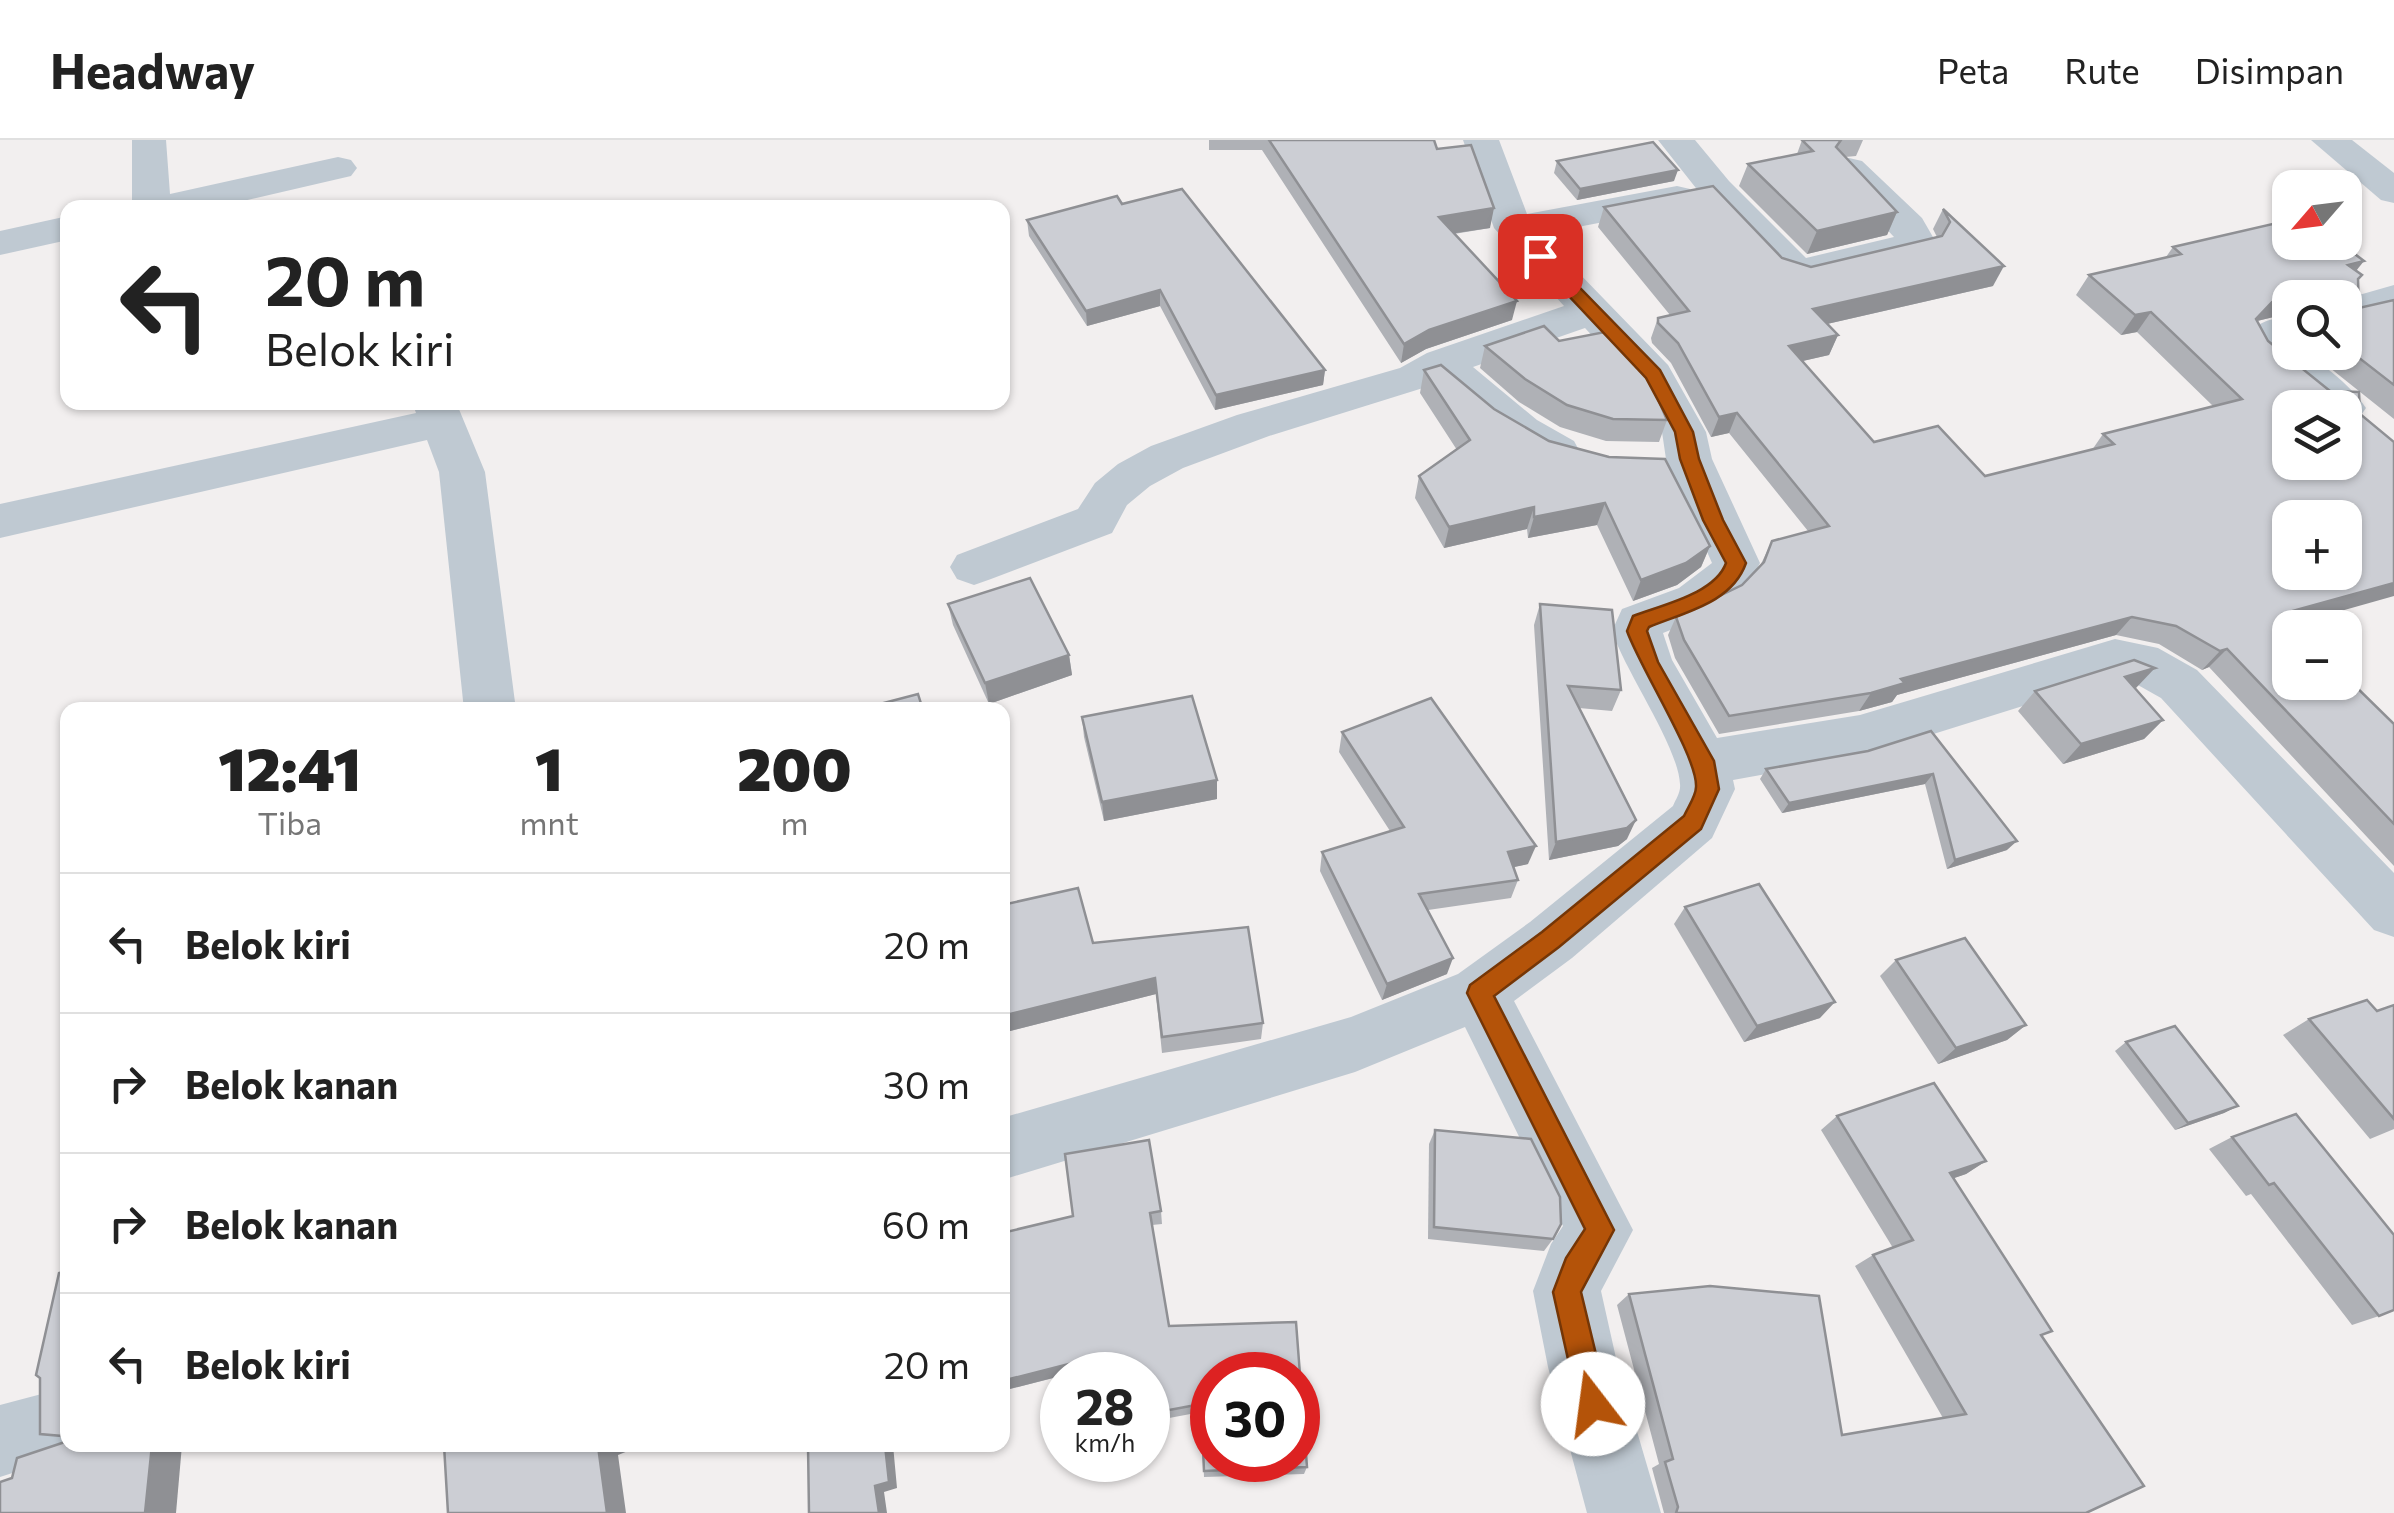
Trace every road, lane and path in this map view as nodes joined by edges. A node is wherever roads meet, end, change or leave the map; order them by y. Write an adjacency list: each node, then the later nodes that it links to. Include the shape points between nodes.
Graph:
1 (1481, 140): 12 (street)
2 (1676, 140): 7 (street)
3 (2330, 140): 8 (street)
4 (148, 142): 9 (street)
5 (333, 154): 10 (street); 11 (street)
6 (1849, 169): 7 (street, via 1908,226 1917,244 1802,272)
7 (1716, 189): 12 (street)
8 (2394, 192)
9 (151, 200)
10 (186, 200)
11 (351, 200)
12 (1513, 228): 17 (street)
13 (60, 230): 14 (street)
14 (0, 244)
15 (2394, 298): 16 (street)
16 (2362, 307)
17 (1592, 311): 18 (street); 28 (street, via 1654,374 1684,432 1670,460 1736,563 1717,590 1640,622 1637,631)
18 (1442, 363): 24 (street, via 1521,430 1558,452); 26 (street, via 1415,378 1221,436 1147,466 1110,494 1096,522)
19 (2297, 370): 20 (street)
20 (2322, 390)
21 (438, 412): 25 (street); 27 (street, via 462,472)
22 (2362, 422): 23 (street)
23 (2382, 438)
24 (1594, 460)
25 (0, 521)
26 (974, 566)
27 (489, 702)
28 (1703, 761): 29 (street, via 1756,758 1844,738 2114,658 2140,662 2179,684); 30 (street, via 1708,789 1692,822)
29 (2394, 912)
30 (1479, 993): 31 (street, via 1355,1044); 34 (street, via 1600,1230 1567,1292)
31 (1010, 1147)
32 (60, 1424): 33 (street)
33 (0, 1441)
34 (1624, 1513)

